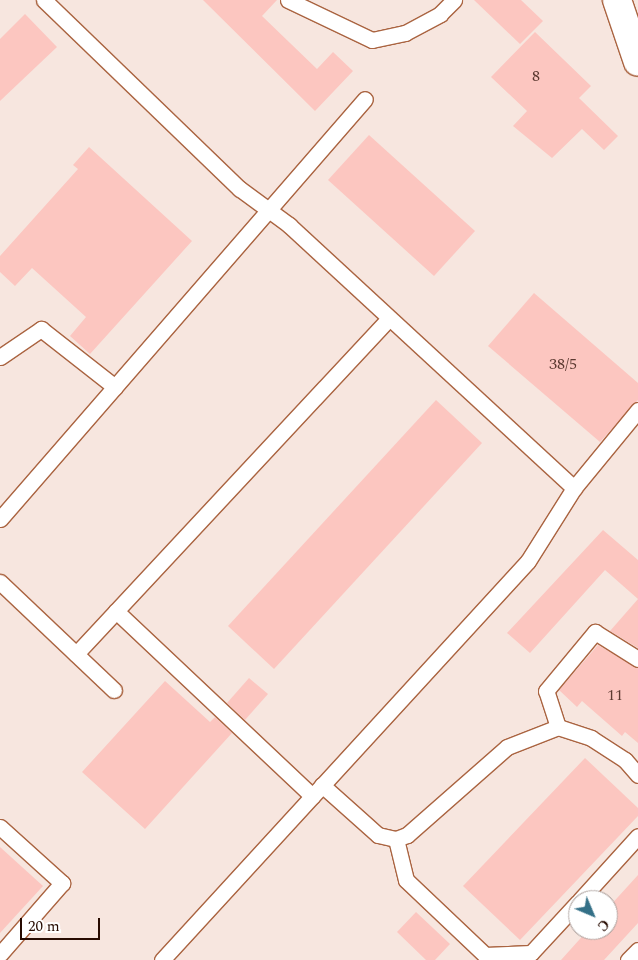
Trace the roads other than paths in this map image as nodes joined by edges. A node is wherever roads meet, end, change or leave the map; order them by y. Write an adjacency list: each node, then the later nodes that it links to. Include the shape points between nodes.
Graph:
1 (44, 0): 7 (lane, via 240,189)
2 (288, 0): 3 (lane, via 372,40 404,33 440,14)
3 (454, 0)
4 (617, 0): 5 (street)
5 (638, 62)
6 (365, 100): 7 (lane)
7 (269, 210): 8 (lane); 10 (lane)
8 (389, 318): 12 (lane); 15 (lane)
9 (0, 357): 10 (lane, via 41,329)
10 (115, 387): 13 (lane)
11 (638, 410): 12 (lane)
12 (574, 488): 21 (lane, via 528,561)
13 (0, 519)
14 (0, 582): 16 (lane)
15 (116, 611): 16 (lane); 21 (lane)
16 (76, 654): 18 (lane)
17 (638, 659): 19 (lane, via 595,632 546,691)
18 (114, 690)
19 (558, 727): 20 (lane, via 591,738 625,760); 24 (lane, via 507,748 407,835)
20 (638, 775)
21 (317, 790): 24 (lane, via 378,835); 29 (lane)
22 (0, 827): 28 (lane, via 62,883)
23 (638, 836): 25 (lane)
24 (396, 839): 26 (lane, via 406,880 485,955 532,953)
25 (589, 890)
26 (568, 913)
27 (638, 950): 30 (lane)
28 (0, 954)
29 (162, 960)
30 (628, 960)

